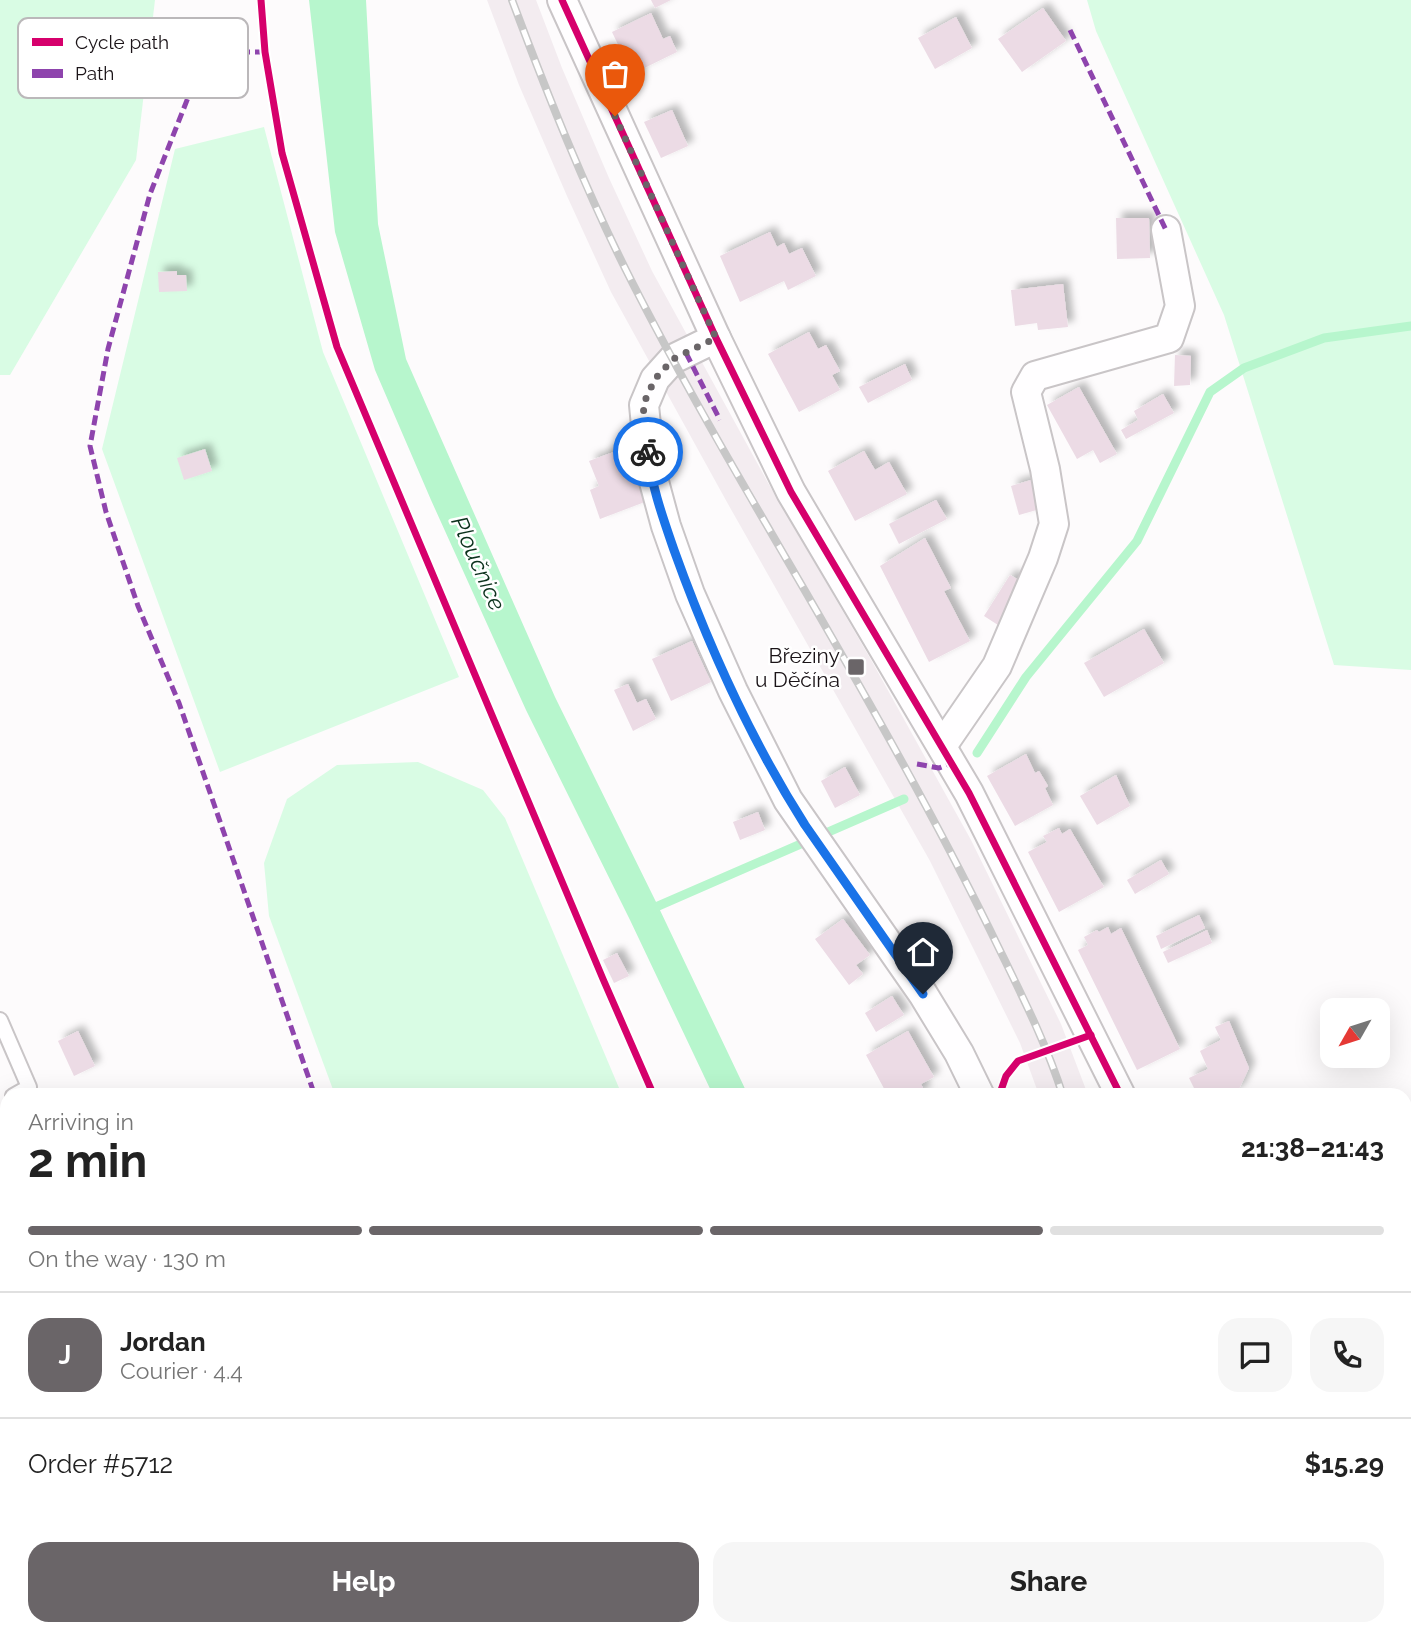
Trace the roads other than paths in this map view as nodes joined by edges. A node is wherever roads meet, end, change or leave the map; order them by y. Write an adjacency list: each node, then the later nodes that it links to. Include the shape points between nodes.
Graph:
1 (562, 0): 3 (street)
2 (1166, 230): 4 (street, via 1180,306 1169,338 1035,376 1026,392 1054,524 997,666)
3 (716, 338): 4 (street, via 791,492); 7 (street, via 673,359 655,379 643,405 650,467 666,526 733,691 788,800 923,994)
4 (942, 746): 8 (street)
5 (0, 1020): 6 (lane)
6 (27, 1088)
7 (976, 1088)
8 (1117, 1088)

